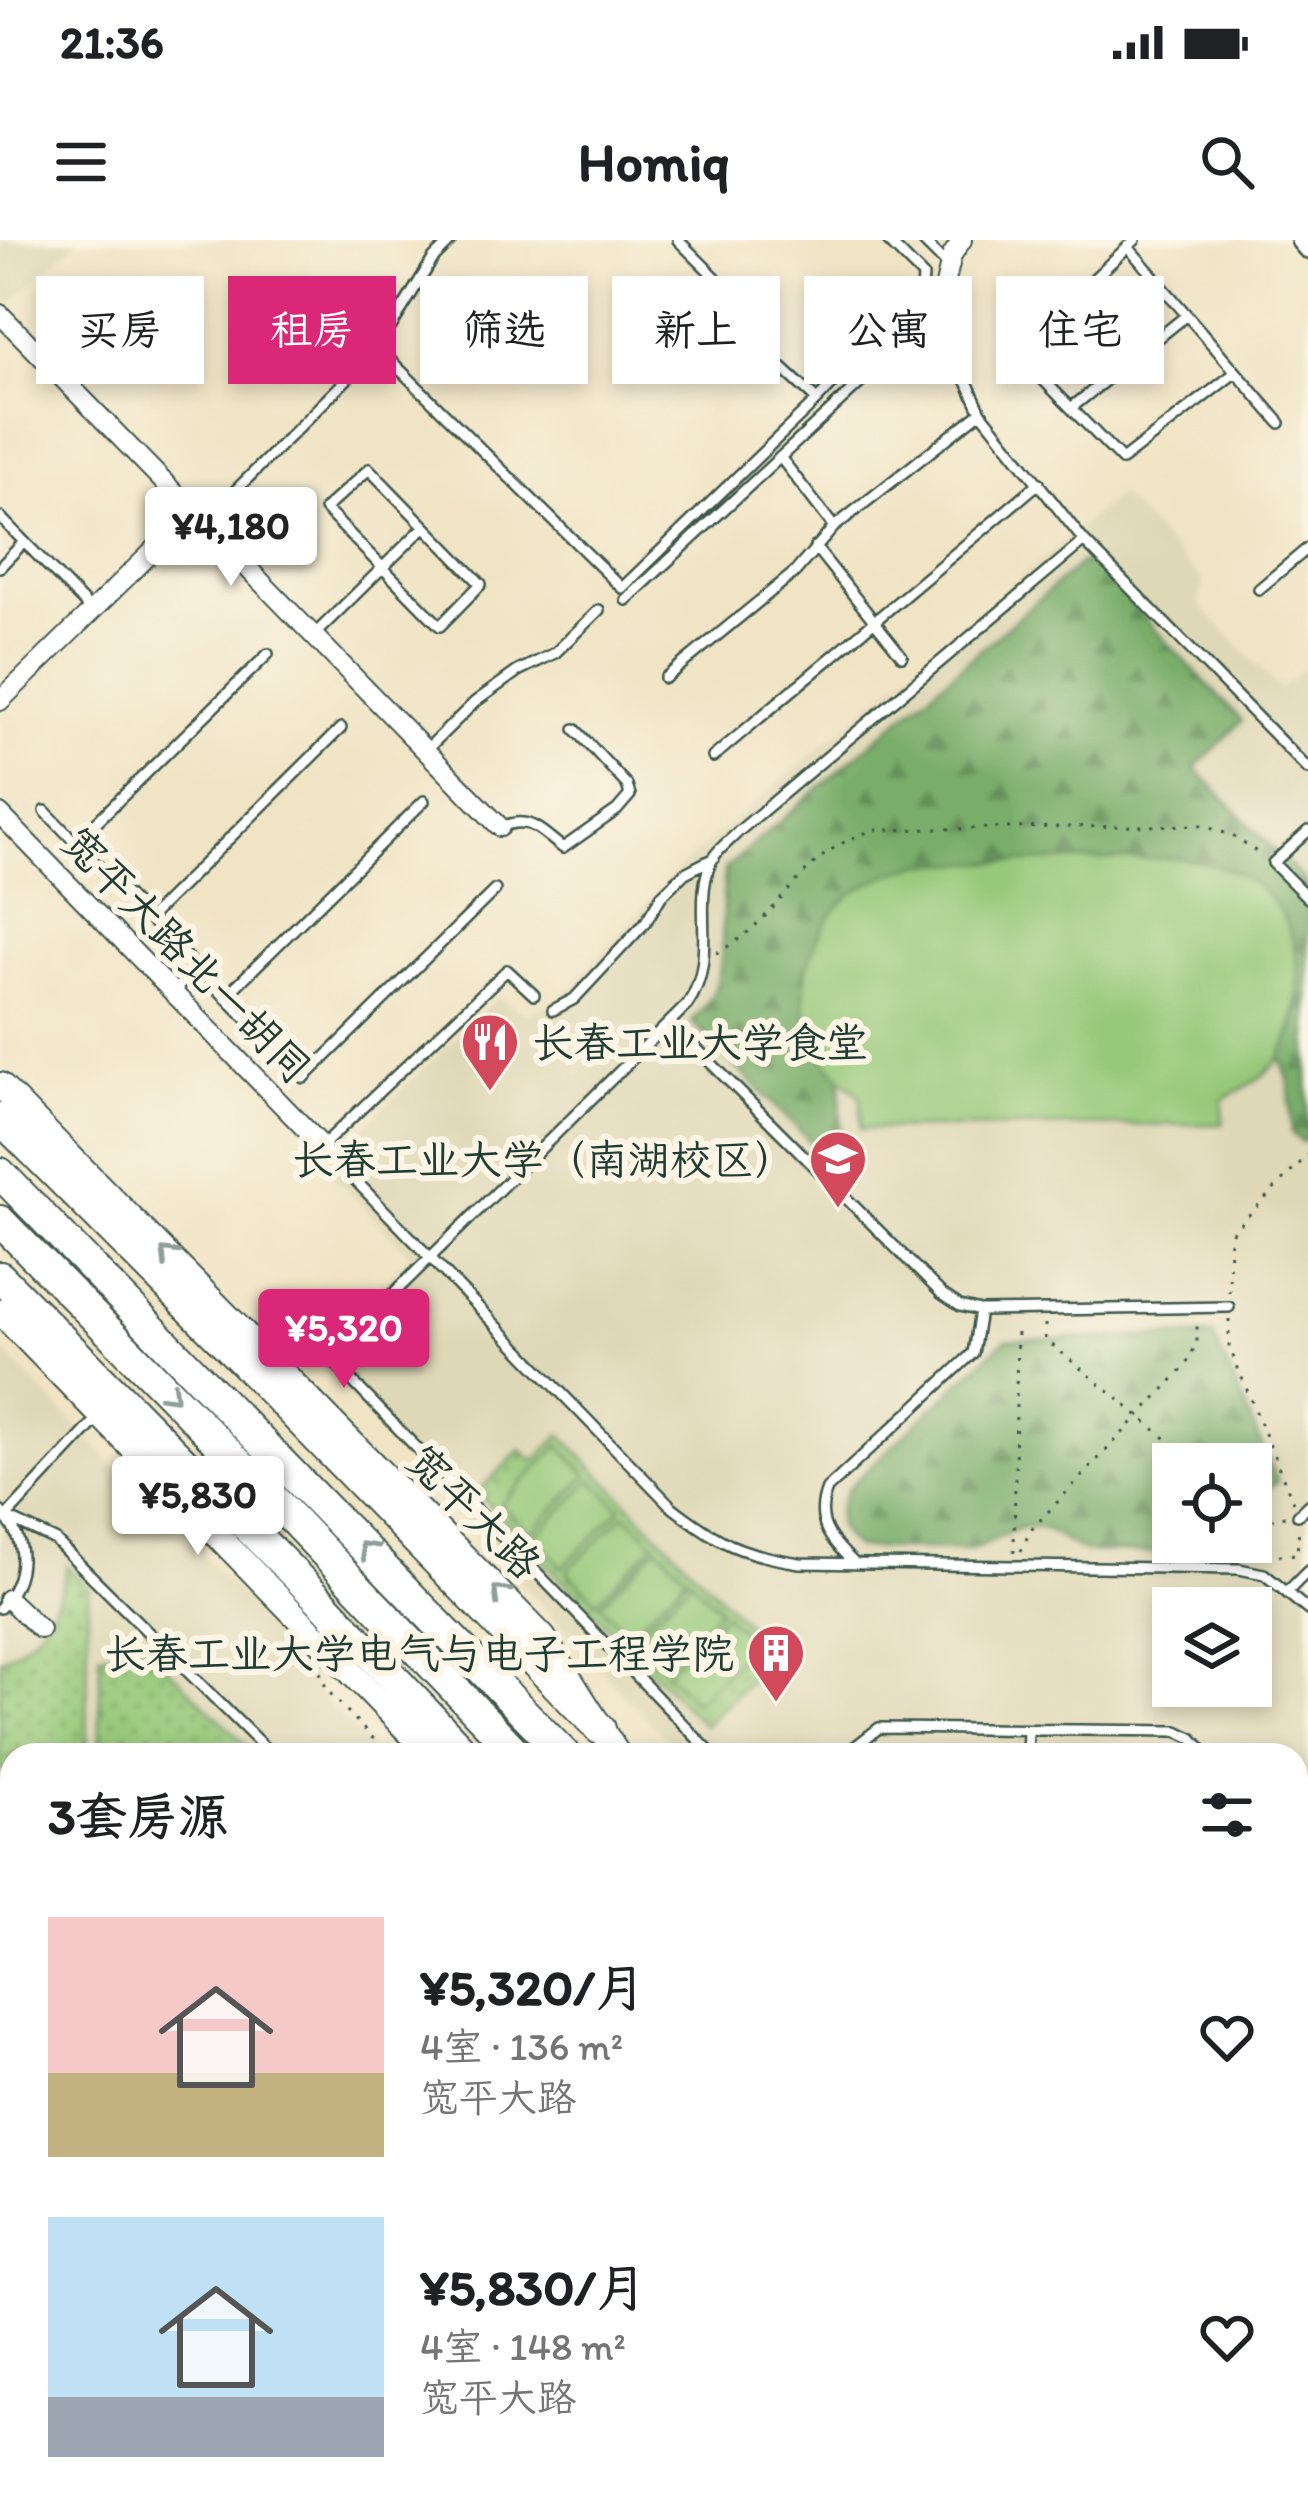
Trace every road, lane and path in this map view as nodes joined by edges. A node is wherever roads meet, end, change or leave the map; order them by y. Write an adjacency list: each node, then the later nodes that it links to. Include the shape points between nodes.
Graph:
1 (452, 240): 13 (lane)
2 (677, 240): 19 (lane, via 741,303 758,346)
3 (886, 240): 19 (lane, via 923,276 922,291)
4 (922, 240): 9 (lane)
5 (962, 240): 9 (street)
6 (1301, 240): 8 (street)
7 (1131, 243): 12 (lane); 20 (lane, via 1016,352)
8 (1308, 247)
9 (949, 267): 10 (street)
10 (947, 276)
11 (0, 314): 26 (street)
12 (1186, 315): 15 (lane); 20 (lane)
13 (396, 320)
14 (396, 367): 19 (lane, via 622,588)
15 (1236, 372): 20 (lane, via 1122,460); 22 (lane)
16 (341, 384): 26 (lane)
17 (859, 384): 23 (lane)
18 (968, 384): 21 (lane)
19 (817, 400)
20 (1071, 408)
21 (981, 412): 24 (lane); 28 (lane)
22 (1280, 422)
23 (780, 457): 28 (lane); 36 (lane)
24 (1040, 483): 29 (lane); 39 (lane)
25 (0, 517): 30 (lane)
26 (199, 517): 38 (street); 40 (street)
27 (424, 526): 34 (lane); 34 (lane, via 369,469 325,509); 34 (lane, via 481,584 440,626)
28 (834, 527): 31 (lane)
29 (1084, 541): 49 (lane); 56 (lane)
30 (24, 542): 33 (lane); 38 (lane)
31 (815, 547): 39 (lane); 43 (lane)
32 (1308, 548): 35 (lane)
33 (0, 567)
34 (382, 567): 40 (lane)
35 (1259, 589)
36 (626, 600)
37 (598, 610): 47 (lane, via 555,653 475,702)
38 (92, 611): 44 (street)
39 (874, 621): 42 (lane); 48 (lane)
40 (314, 635): 47 (street)
41 (268, 654): 55 (lane)
42 (902, 656)
43 (665, 678)
44 (0, 701)
45 (341, 728): 60 (lane)
46 (575, 729): 53 (lane, via 630,795 563,848 529,823)
47 (426, 750): 53 (street)
48 (713, 757)
49 (1308, 769)
50 (424, 802): 65 (lane)
51 (45, 812): 55 (lane)
52 (0, 814): 63 (street, 宽平大路北一胡同)
53 (500, 827)
54 (1308, 831): 57 (lane)
55 (75, 842): 60 (lane)
56 (713, 858): 61 (lane); 66 (lane, via 662,895 574,999)
57 (1273, 863): 59 (lane); 61 (path, via 1201,825 875,830 845,838 814,860 736,943)
58 (495, 890): 65 (lane, via 304,1078)
59 (1308, 898)
60 (148, 918): 62 (lane)
61 (704, 959): 67 (lane, via 700,986)
62 (196, 968): 63 (lane); 65 (lane)
63 (172, 992): 70 (street, 宽平大路北一胡同)
64 (534, 995): 70 (lane, via 506,970)
65 (225, 997)
66 (553, 1010)
67 (670, 1022): 74 (lane); 80 (lane, via 942,1294)
68 (0, 1084): 100 (main road, 宽平大路, one-way to 68, via 543,1637)
69 (0, 1118): 100 (highway)
70 (322, 1146): 74 (lane)
71 (1308, 1155): 76 (path, via 1230,1234)
72 (0, 1173): 105 (highway, one-way to 72)
73 (0, 1221): 104 (highway, one-way to 104)
74 (432, 1255): 90 (lane, via 672,1507 712,1538 750,1556); 106 (lane, via 329,1357)
75 (0, 1277): 103 (highway)
76 (1229, 1307): 77 (lane); 87 (path, via 1229,1346)
77 (1197, 1308): 79 (lane); 83 (path, via 1197,1343 1185,1367)
78 (1017, 1310): 79 (lane); 80 (lane); 92 (path)
79 (1045, 1310): 83 (path, via 1046,1339)
80 (980, 1311): 90 (lane, via 973,1353 827,1489 822,1525)
81 (0, 1312): 82 (main road)
82 (101, 1416): 86 (lane); 102 (main road)
83 (1138, 1416): 84 (path); 92 (path, via 1030,1532)
84 (1171, 1443)
85 (1308, 1505): 87 (lane)
86 (3, 1514): 96 (lane, via 22,1566); 101 (lane, via 55,1540)
87 (1298, 1515): 88 (path); 89 (path, via 1297,1554)
88 (1272, 1518)
89 (1272, 1556)
90 (854, 1563): 92 (lane)
91 (1253, 1563): 94 (path)
92 (1014, 1566): 94 (lane)
93 (1308, 1571): 95 (lane)
94 (1254, 1572): 95 (lane)
95 (1288, 1591): 97 (lane)
96 (4, 1604): 98 (street)
97 (1308, 1610)
98 (40, 1629)
99 (1028, 1730): 107 (lane, via 879,1728); 108 (lane); 109 (lane, via 1177,1731)
100 (609, 1742)
101 (260, 1743)
102 (426, 1743)
103 (454, 1743)
104 (507, 1743)
105 (553, 1743)
106 (701, 1743)
107 (860, 1743)
108 (1028, 1743)
109 (1196, 1743)

